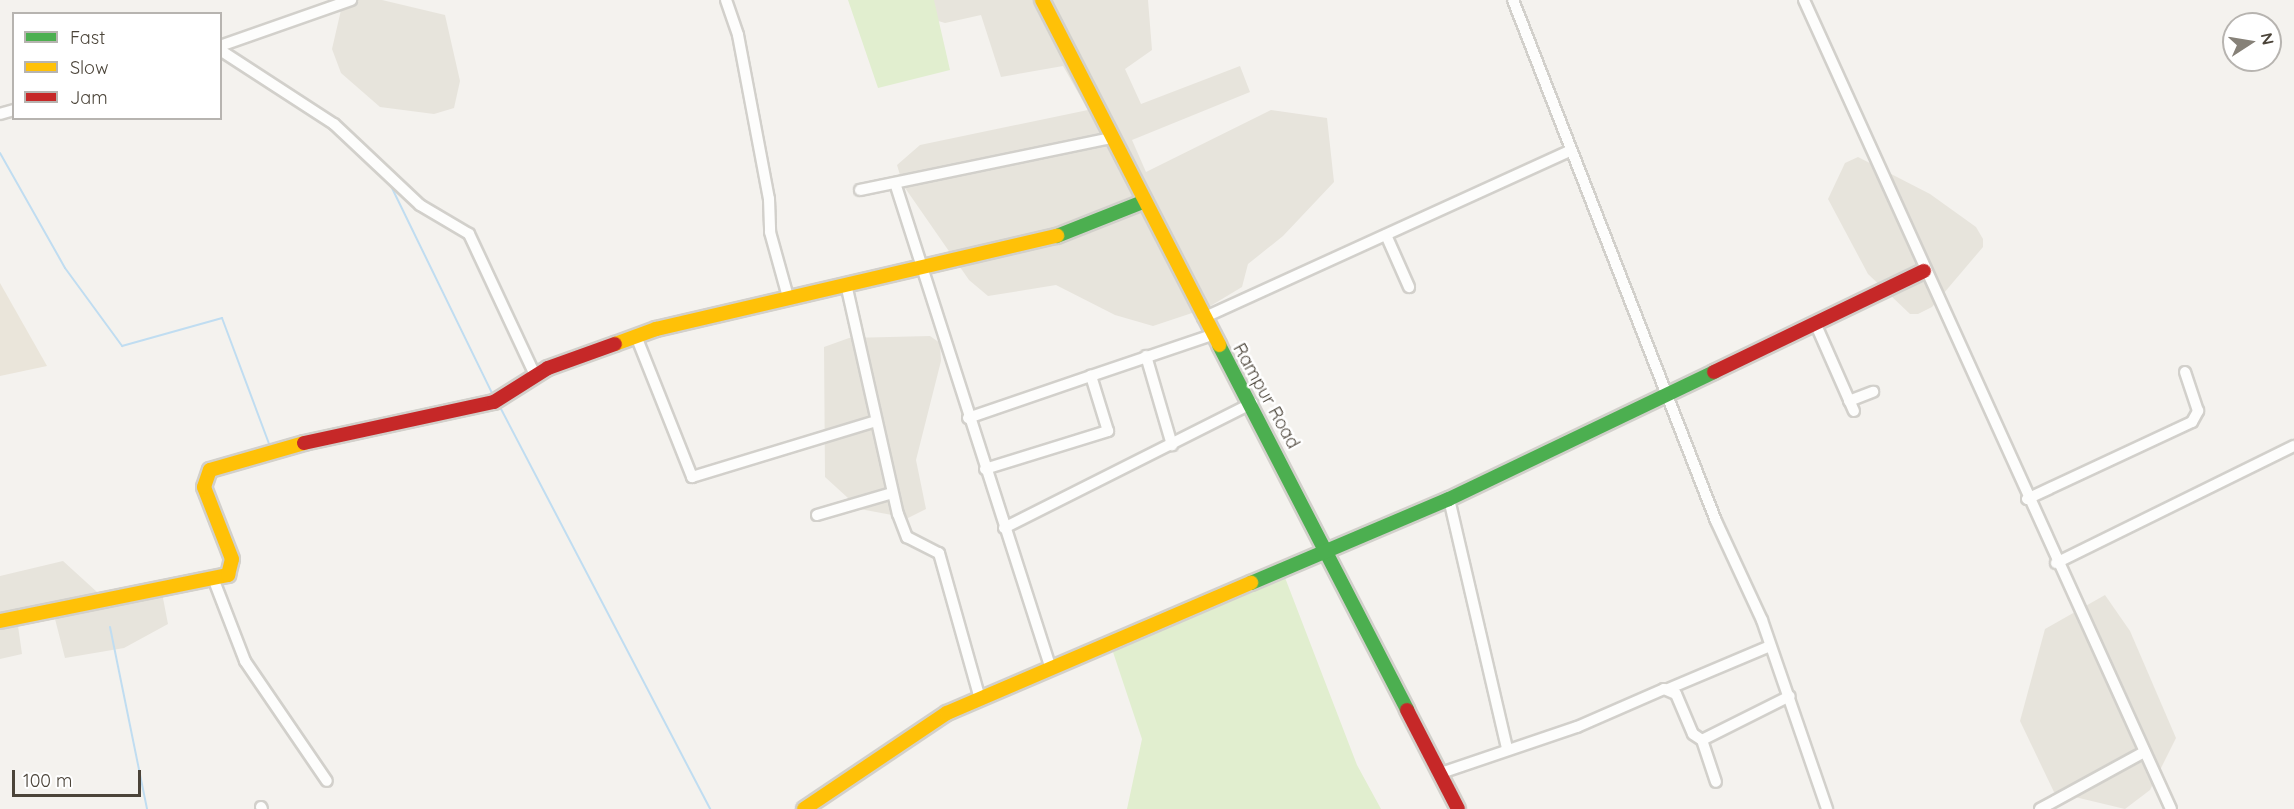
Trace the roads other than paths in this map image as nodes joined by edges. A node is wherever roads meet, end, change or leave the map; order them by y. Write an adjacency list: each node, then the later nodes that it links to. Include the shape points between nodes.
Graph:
1 (351, 0): 6 (street)
2 (726, 0): 18 (street, via 738,35 770,232)
3 (1042, 0): 8 (street, Rampur Road)
4 (1513, 0): 9 (street)
5 (1803, 0): 15 (street)
6 (222, 47)
7 (222, 49): 25 (street, via 334,123 420,205 469,234)
8 (1112, 138): 10 (street); 12 (street, Rampur Road)
9 (1570, 151): 13 (street); 28 (street)
10 (896, 186): 11 (street); 14 (street)
11 (860, 190)
12 (1143, 202): 14 (street, via 1079,230); 19 (street, Rampur Road)
13 (1386, 235): 17 (street); 19 (street)
14 (918, 269): 16 (street); 30 (street)
15 (1924, 272): 20 (street); 37 (street)
16 (846, 284): 18 (street); 31 (street)
17 (1409, 287)
18 (788, 297): 22 (street)
19 (1203, 318): 21 (street, Rampur Road)
20 (1816, 325): 27 (street, via 1852,406); 28 (street)
21 (1212, 335): 23 (street); 29 (street, Rampur Road)
22 (636, 336): 25 (street); 31 (street, via 692,477)
23 (1146, 356): 26 (street); 32 (street)
24 (2185, 372): 37 (street, via 2198,411 2192,422)
25 (535, 375): 42 (street, via 494,402 353,429 210,470 204,487 232,559 228,575)
26 (1091, 376): 30 (street); 34 (street, via 1108,430)
27 (1873, 392)
28 (1667, 397): 36 (street); 44 (street)
29 (1252, 403): 32 (street); 40 (street, Rampur Road)
30 (968, 418): 34 (street)
31 (873, 422): 35 (street)
32 (1172, 445): 39 (street)
33 (2294, 446): 41 (street)
34 (985, 469): 39 (street)
35 (892, 493): 38 (street); 48 (street, via 907,537 933,547 944,567)
36 (1449, 499): 40 (street); 50 (street)
37 (2028, 499): 41 (street)
38 (817, 515)
39 (1004, 528): 45 (street)
40 (1327, 549): 45 (street); 52 (street, Rampur Road)
41 (2056, 563): 51 (street)
42 (213, 578): 43 (street); 53 (street, via 245,662)
43 (0, 621)
44 (1770, 646): 46 (street); 47 (street)
45 (1051, 669): 48 (street)
46 (1668, 689): 49 (street, via 1676,694 1693,734); 50 (street)
47 (1790, 696): 49 (street); 57 (street)
48 (980, 699): 55 (street, via 947,713)
49 (1702, 740): 54 (street)
50 (1507, 748): 52 (street)
51 (2144, 752): 58 (street); 59 (street)
52 (1440, 773): 56 (street, Rampur Road)
53 (327, 782)
54 (1716, 782)
55 (804, 809)
56 (1458, 809)
57 (1827, 809)
58 (2040, 809)
59 (2171, 809)

